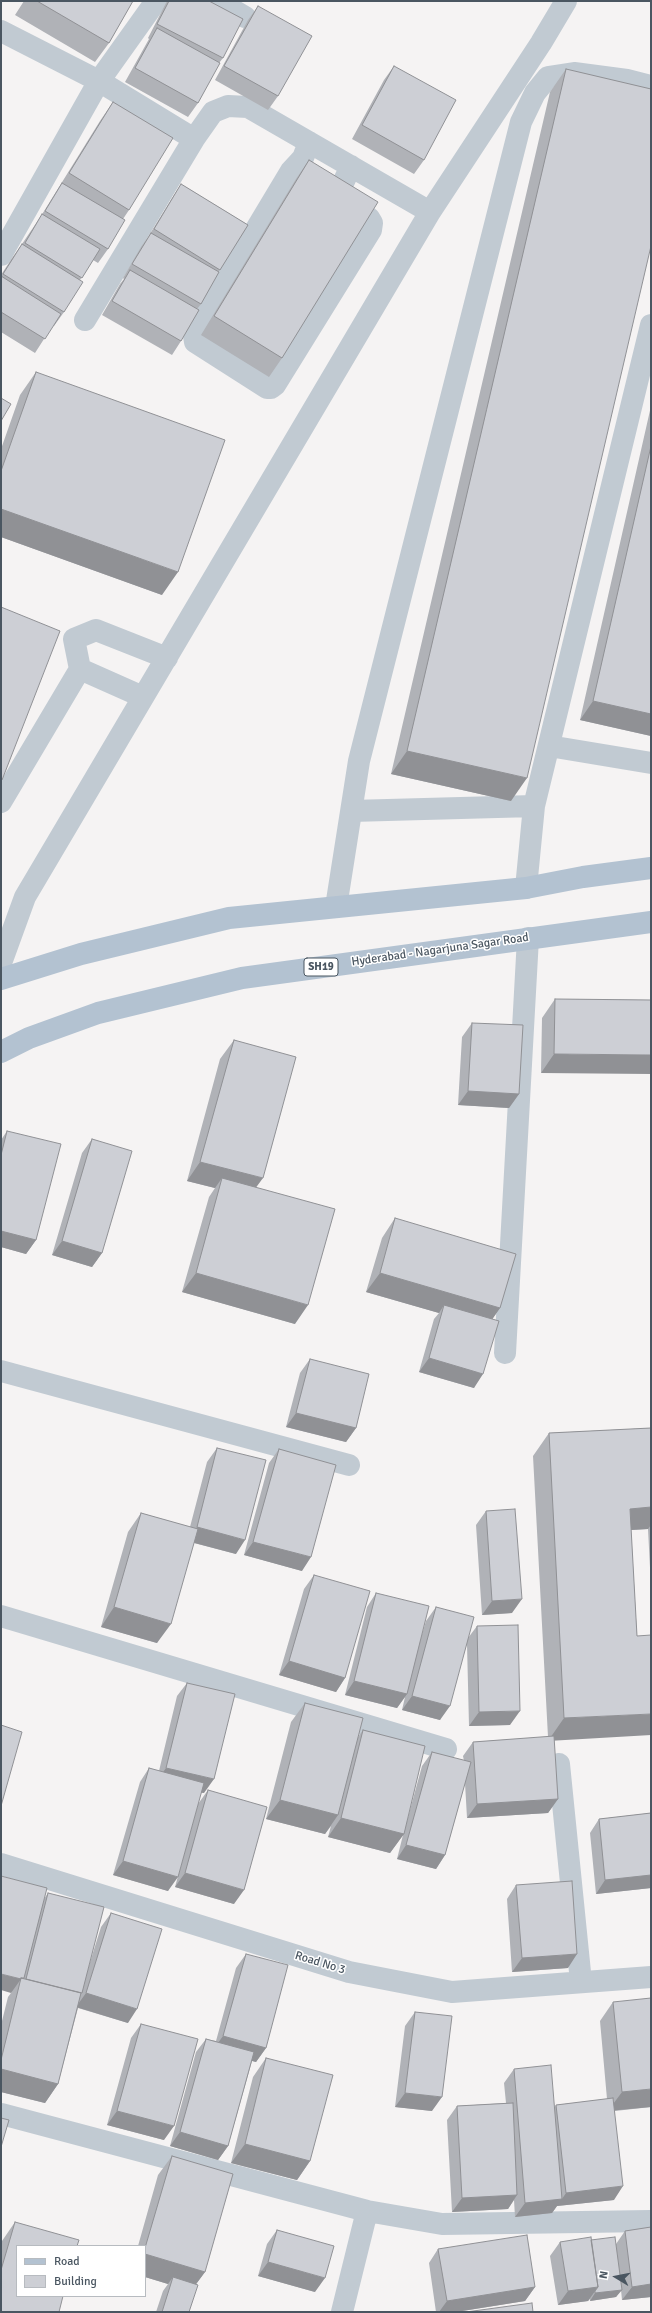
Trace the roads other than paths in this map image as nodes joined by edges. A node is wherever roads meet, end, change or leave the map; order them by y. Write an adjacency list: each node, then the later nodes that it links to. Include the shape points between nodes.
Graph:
1 (156, 1): 6 (street)
2 (218, 1): 4 (street)
3 (566, 1): 11 (street)
4 (245, 16)
5 (1, 31): 6 (street)
6 (99, 81): 8 (street); 12 (street)
7 (651, 86): 24 (street, via 628,80 574,73 548,77 535,93 521,122 361,753)
8 (194, 139): 9 (street, via 213,112 239,105 248,107); 13 (street)
9 (309, 142): 10 (street); 10 (street, via 303,158 291,171 194,336 196,342 266,388 276,385 371,230 372,223 369,218 337,196)
10 (351, 166): 11 (street)
11 (430, 212): 17 (street)
12 (1, 255)
13 (85, 320)
14 (651, 325): 20 (street)
15 (52, 630): 16 (street)
16 (74, 639): 17 (street, via 96,630); 18 (street)
17 (167, 658): 19 (street)
18 (80, 669): 19 (street); 22 (street)
19 (143, 697): 30 (street, via 25,897)
20 (549, 746): 21 (street); 23 (street)
21 (651, 763)
22 (1, 802)
23 (534, 806): 24 (street); 26 (street)
24 (351, 811): 27 (street)
25 (651, 868): 26 (main road)
26 (526, 888): 27 (main road)
27 (336, 907): 31 (main road, via 229,918 81,954)
28 (651, 922): 29 (main road, Hyderabad - Nagarjuna Sagar Road / SH19)
29 (528, 938): 32 (main road, Hyderabad - Nagarjuna Sagar Road / SH19, via 242,978 98,1013 29,1038); 33 (street)
30 (1, 963)
31 (1, 979)
32 (1, 1052)
33 (505, 1353)
34 (1, 1371): 35 (street)
35 (349, 1465)
36 (1, 1616): 37 (street)
37 (446, 1749)
38 (559, 1764): 41 (street)
39 (1, 1864): 41 (street, Road No 3, via 348,1972 452,1992)
40 (651, 1977): 41 (street, Road No 3)
41 (581, 1982)
42 (1, 2114): 43 (street)
43 (368, 2211): 44 (street, via 442,2224); 45 (street)
44 (651, 2222)
45 (342, 2312)

